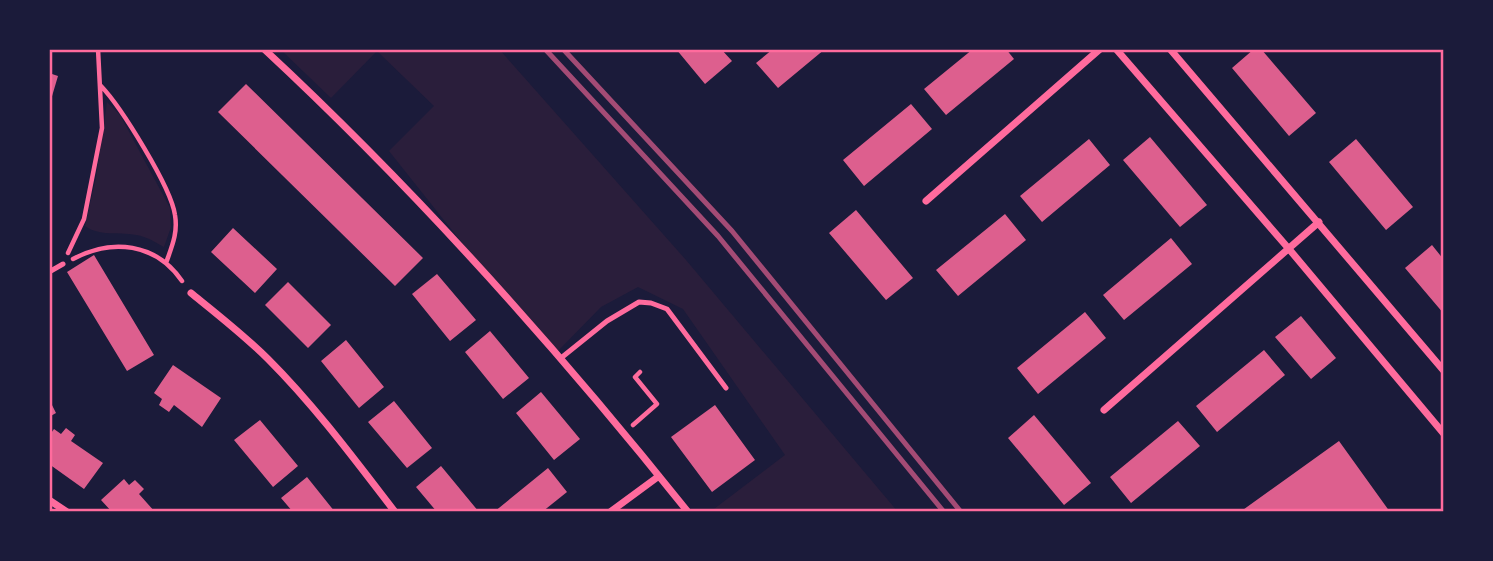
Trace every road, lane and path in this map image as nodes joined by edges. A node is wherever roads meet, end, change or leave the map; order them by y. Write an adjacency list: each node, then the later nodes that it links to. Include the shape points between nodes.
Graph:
1 (98, 49): 6 (path)
2 (264, 49): 14 (street, via 421,203)
3 (1100, 49): 7 (street)
4 (1116, 49): 9 (street)
5 (1170, 49): 8 (street)
6 (101, 85): 10 (path, via 116,102 160,178 175,213 176,239); 11 (path, via 102,128 84,219)
7 (926, 201)
8 (1319, 222): 9 (street); 15 (street)
9 (1289, 249): 18 (street); 20 (street)
10 (166, 262): 11 (path, via 121,245 104,246); 13 (path)
11 (63, 264): 12 (lane)
12 (49, 272)
13 (191, 293): 24 (street, via 269,360)
14 (561, 358): 17 (lane, via 607,321 639,302 650,303 667,309); 19 (street)
15 (1444, 371)
16 (640, 372): 19 (path, via 635,377 657,404)
17 (726, 388)
18 (1104, 410)
19 (625, 432): 21 (street)
20 (1444, 434)
21 (659, 476): 25 (street); 26 (street)
22 (49, 500): 23 (street)
23 (67, 512)
24 (395, 512)
25 (610, 512)
26 (688, 512)

